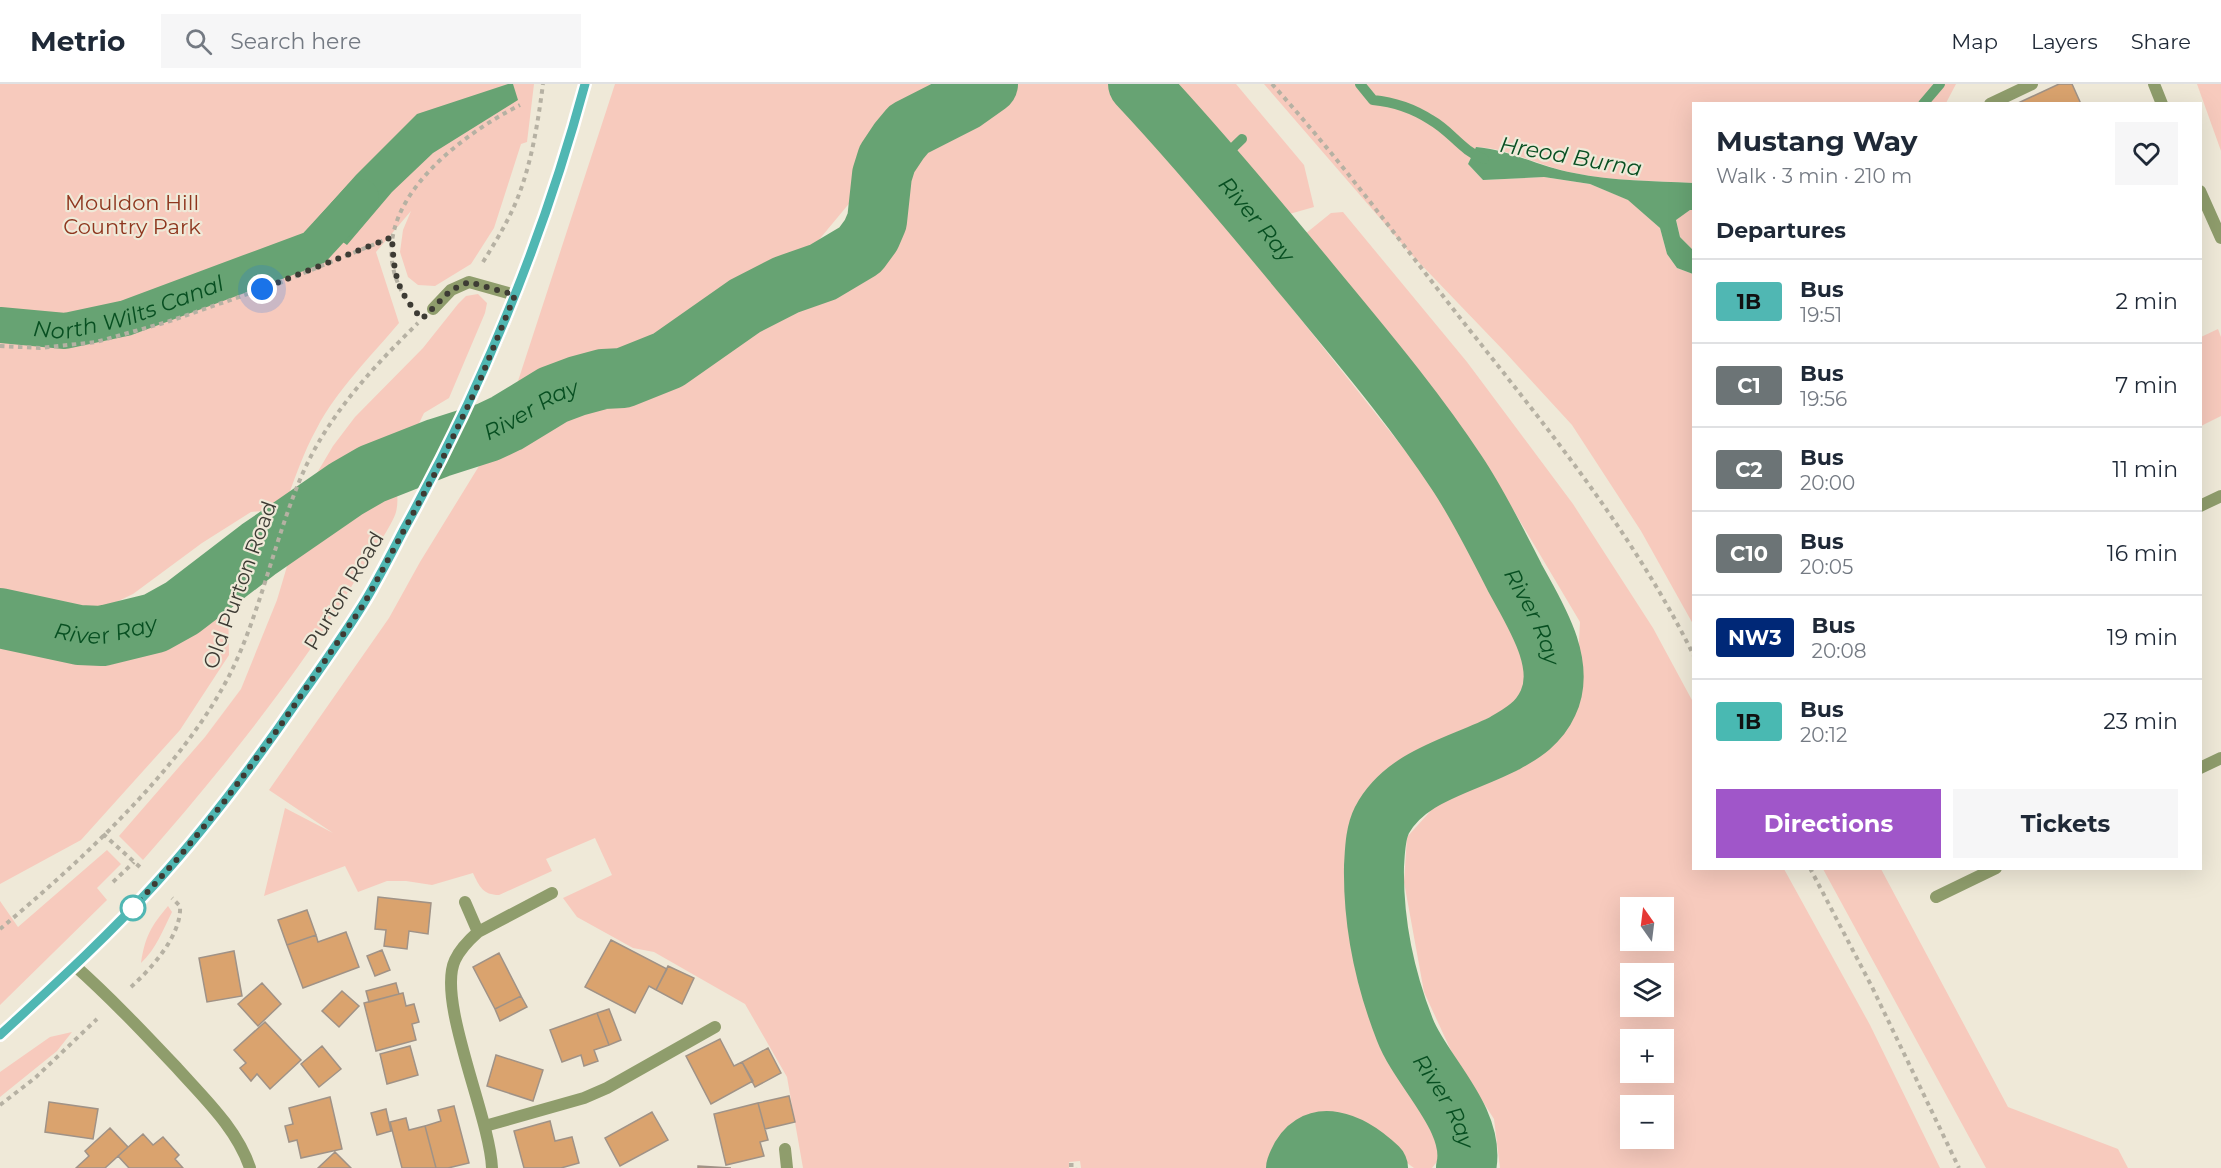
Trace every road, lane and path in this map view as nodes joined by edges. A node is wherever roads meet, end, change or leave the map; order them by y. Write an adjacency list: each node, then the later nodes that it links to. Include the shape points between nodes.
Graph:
1 (543, 84): 12 (path, via 519,196)
2 (585, 84): 13 (main road, Purton Road)
3 (1272, 84): 19 (path, via 1381,215 1601,499 1673,614)
4 (2032, 84): 6 (street)
5 (2154, 84): 7 (street)
6 (1994, 102)
7 (2161, 102)
8 (520, 105): 10 (path, via 468,136 444,156 421,180 400,212)
9 (2202, 195): 11 (street)
10 (392, 237): 15 (path, via 399,287); 16 (path, via 282,282 96,342 40,348)
11 (2221, 237)
12 (469, 282): 13 (street); 14 (street, via 451,290)
13 (515, 295): 31 (main road, Purton Road, via 440,464 364,604 224,802 138,902)
14 (432, 309): 15 (path, Old Purton Road)
15 (422, 319): 29 (path, Old Purton Road, via 385,355 333,419 315,449 300,480 248,629 213,704 155,781)
16 (0, 346)
17 (2221, 496): 18 (street)
18 (2202, 505)
19 (1692, 652)
20 (2221, 758): 21 (street)
21 (2202, 767)
22 (134, 862): 25 (path)
23 (1810, 870): 43 (path, via 1872,987)
24 (1992, 870): 27 (street)
25 (113, 882)
26 (552, 893): 30 (street)
27 (1936, 897)
28 (465, 902): 30 (street)
29 (0, 929)
30 (478, 933): 36 (street, via 468,940 454,962 450,984 454,1013)
31 (74, 965): 32 (street); 34 (main road, Purton Road)
32 (115, 1002): 35 (path, via 64,1052); 39 (street, via 221,1118 240,1144)
33 (715, 1027): 36 (street, via 584,1098)
34 (0, 1035)
35 (0, 1105)
36 (485, 1126): 40 (street)
37 (785, 1149): 41 (street)
38 (1069, 1165): 42 (path)
39 (250, 1168)
40 (492, 1168)
41 (787, 1168)
42 (1076, 1168)
43 (1959, 1168)

